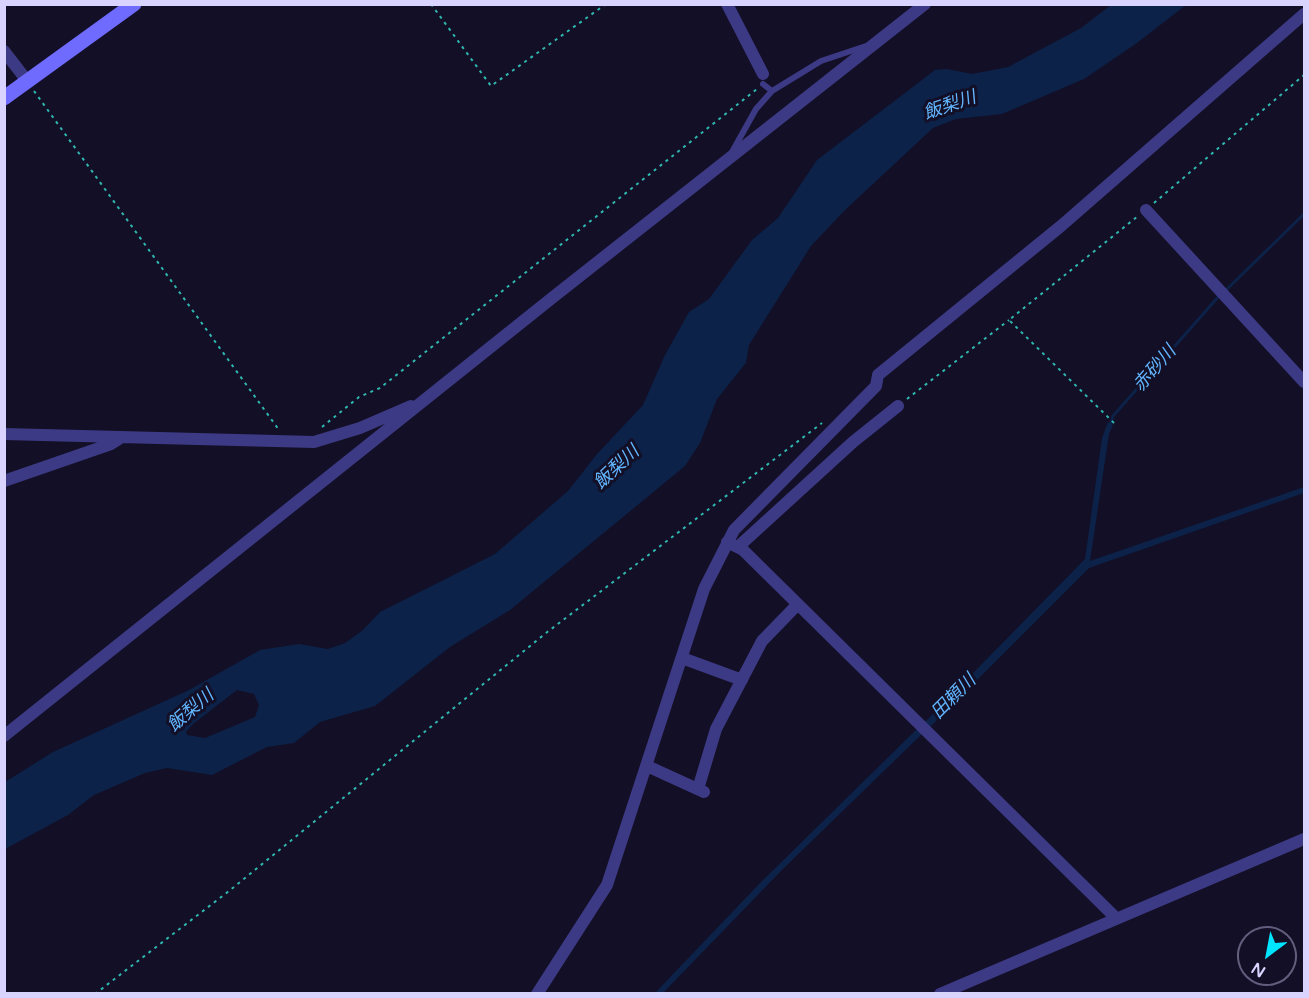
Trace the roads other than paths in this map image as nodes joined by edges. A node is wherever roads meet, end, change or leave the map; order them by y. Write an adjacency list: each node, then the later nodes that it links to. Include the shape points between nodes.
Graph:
1 (134, 4): 7 (street)
2 (727, 4): 8 (street)
3 (925, 4): 5 (street)
4 (1305, 14): 18 (street, via 1061,226 878,375 876,386 751,511)
5 (875, 44): 8 (lane, via 821,61); 10 (street)
6 (4, 51): 7 (street)
7 (28, 82): 9 (street)
8 (766, 85): 10 (lane)
9 (4, 98)
10 (728, 159): 13 (street)
11 (1146, 210): 12 (street)
12 (1305, 382)
13 (426, 400): 16 (street, via 360,428 314,442); 22 (street)
14 (898, 406): 18 (street)
15 (4, 434): 16 (street)
16 (120, 438): 17 (street)
17 (4, 481)
18 (733, 544): 19 (street); 20 (street, via 704,590)
19 (798, 604): 21 (street, via 762,641); 25 (street)
20 (682, 658): 21 (street); 23 (street)
21 (742, 680): 23 (street, via 713,735 702,791)
22 (4, 736)
23 (646, 766): 26 (street, via 607,885)
24 (1305, 839): 25 (street)
25 (1116, 918): 27 (street)
26 (537, 993)
27 (940, 993)

